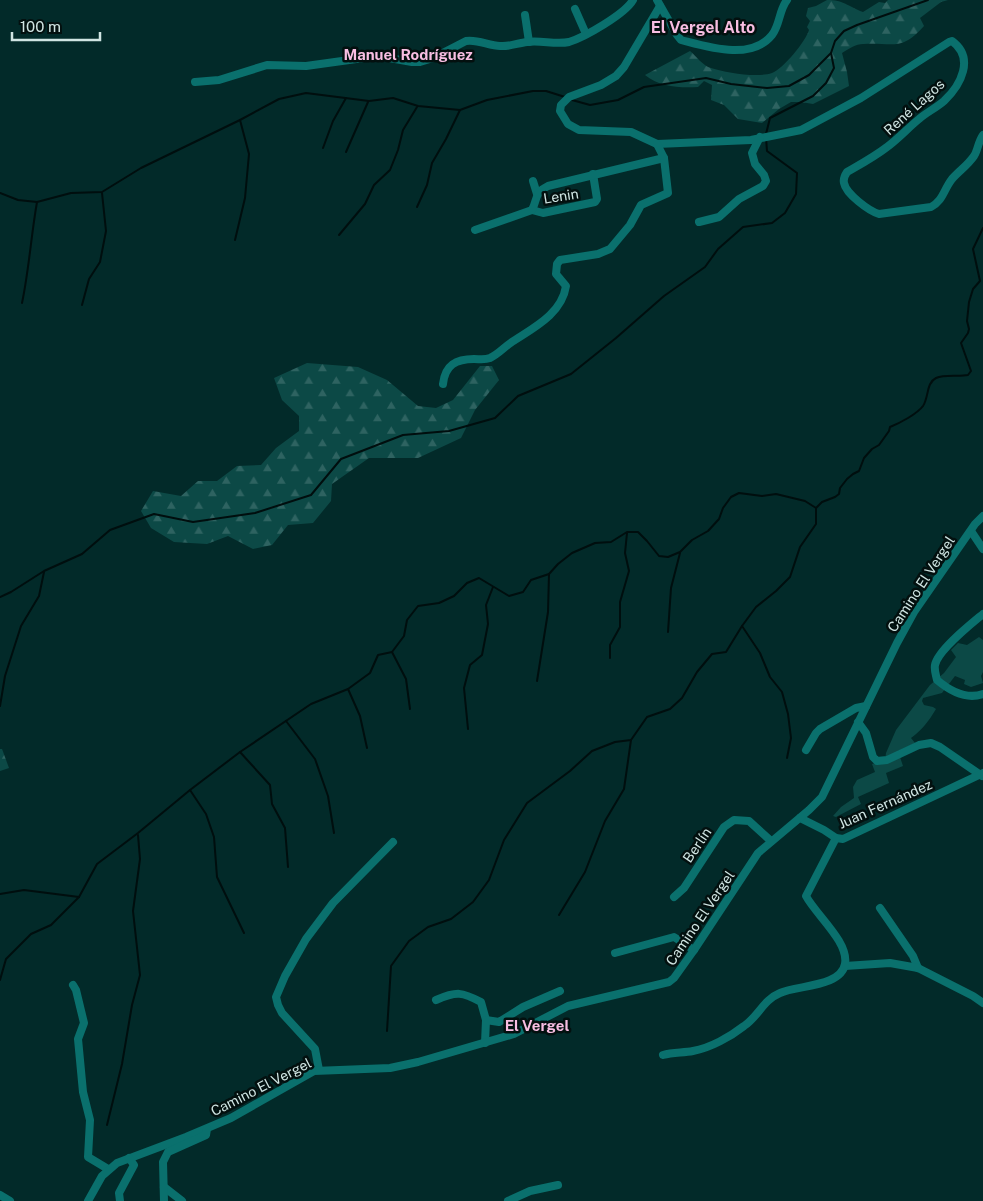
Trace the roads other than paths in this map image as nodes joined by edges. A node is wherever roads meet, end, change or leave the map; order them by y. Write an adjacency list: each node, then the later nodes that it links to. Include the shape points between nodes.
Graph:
1 (633, 0): 6 (street, via 625,9)
2 (787, 0): 3 (street, via 773,34 762,45 726,51 681,40)
3 (659, 3): 11 (street, via 616,76 569,97 560,111 568,124 579,130 631,132)
4 (575, 9): 6 (street)
5 (525, 15): 7 (street)
6 (586, 34): 7 (street, via 568,42)
7 (528, 42): 8 (street, via 501,46 472,40 420,62 378,56 319,65 268,65 219,80)
8 (195, 82)
9 (983, 135): 10 (street, René Lagos, via 974,157 951,181 942,199 931,207 879,214 872,212 844,183 847,172 888,147 952,92 965,63 960,49 952,41 826,118 802,130)
10 (764, 137): 11 (street, René Lagos); 17 (street, via 752,153 755,164 764,175 764,186 739,199 719,217)
11 (657, 144): 12 (street)
12 (664, 158): 13 (street); 19 (street, via 668,193 641,205 630,226 610,248 598,254 560,260 557,264 556,274 566,286 549,316 491,357 455,362 444,374)
13 (593, 174): 15 (street, via 548,186); 16 (street, Lenin, via 595,202 543,213)
14 (533, 181): 15 (street)
15 (537, 194): 16 (street)
16 (532, 210): 18 (street)
17 (699, 222)
18 (475, 230)
19 (443, 384)
20 (983, 516): 21 (street, Camino El Vergel)
21 (971, 531): 22 (street); 25 (street, Camino El Vergel, via 914,612)
22 (983, 548)
23 (983, 614): 24 (street, via 950,644 935,666 937,680 943,685 960,694 974,697)
24 (983, 694)
25 (866, 706): 26 (street, Camino El Vergel); 27 (street, via 856,708 820,729)
26 (858, 722): 28 (street, via 877,761 931,743); 29 (street, Camino El Vergel, via 825,792)
27 (806, 750)
28 (982, 774): 30 (street, Juan Fernández, via 843,839)
29 (800, 818): 30 (street, Juan Fernández); 31 (street, Camino El Vergel)
30 (836, 838): 37 (street, via 806,896 843,948)
31 (772, 841): 33 (street, Berlín, via 749,821 734,820 724,827 684,888); 35 (street, Camino El Vergel, via 758,853)
32 (394, 842): 46 (street, via 333,903 317,924 276,997 282,1013 315,1049)
33 (674, 897)
34 (880, 908): 38 (street)
35 (694, 950): 36 (street, via 674,937); 44 (street, Camino El Vergel, via 669,982 568,1006 514,1034)
36 (615, 953)
37 (845, 966): 38 (street, via 890,963); 45 (street, via 840,975 829,981 774,995 744,1027 712,1044 693,1051)
38 (918, 968): 42 (street)
39 (72, 985): 49 (street, via 84,1024 78,1039 83,1092 90,1120 88,1157)
40 (560, 990): 43 (street, via 499,1022)
41 (436, 1000): 43 (street, via 448,994 465,993 482,1002)
42 (983, 1004)
43 (486, 1020): 44 (street)
44 (485, 1042): 46 (street, Camino El Vergel, via 390,1068)
45 (663, 1055)
46 (319, 1070): 47 (street, Camino El Vergel)
47 (207, 1129): 48 (street, Camino El Vergel); 51 (street, via 206,1135 168,1152 163,1162)
48 (129, 1158): 49 (street, Camino El Vergel); 55 (street, via 134,1165 119,1193)
49 (108, 1169): 54 (street, Camino El Vergel)
50 (558, 1185): 58 (street, via 530,1191)
51 (164, 1187): 56 (street); 57 (street)
52 (0, 1195): 53 (street)
53 (10, 1201)
54 (88, 1201)
55 (120, 1201)
56 (164, 1201)
57 (182, 1201)
58 (508, 1201)

